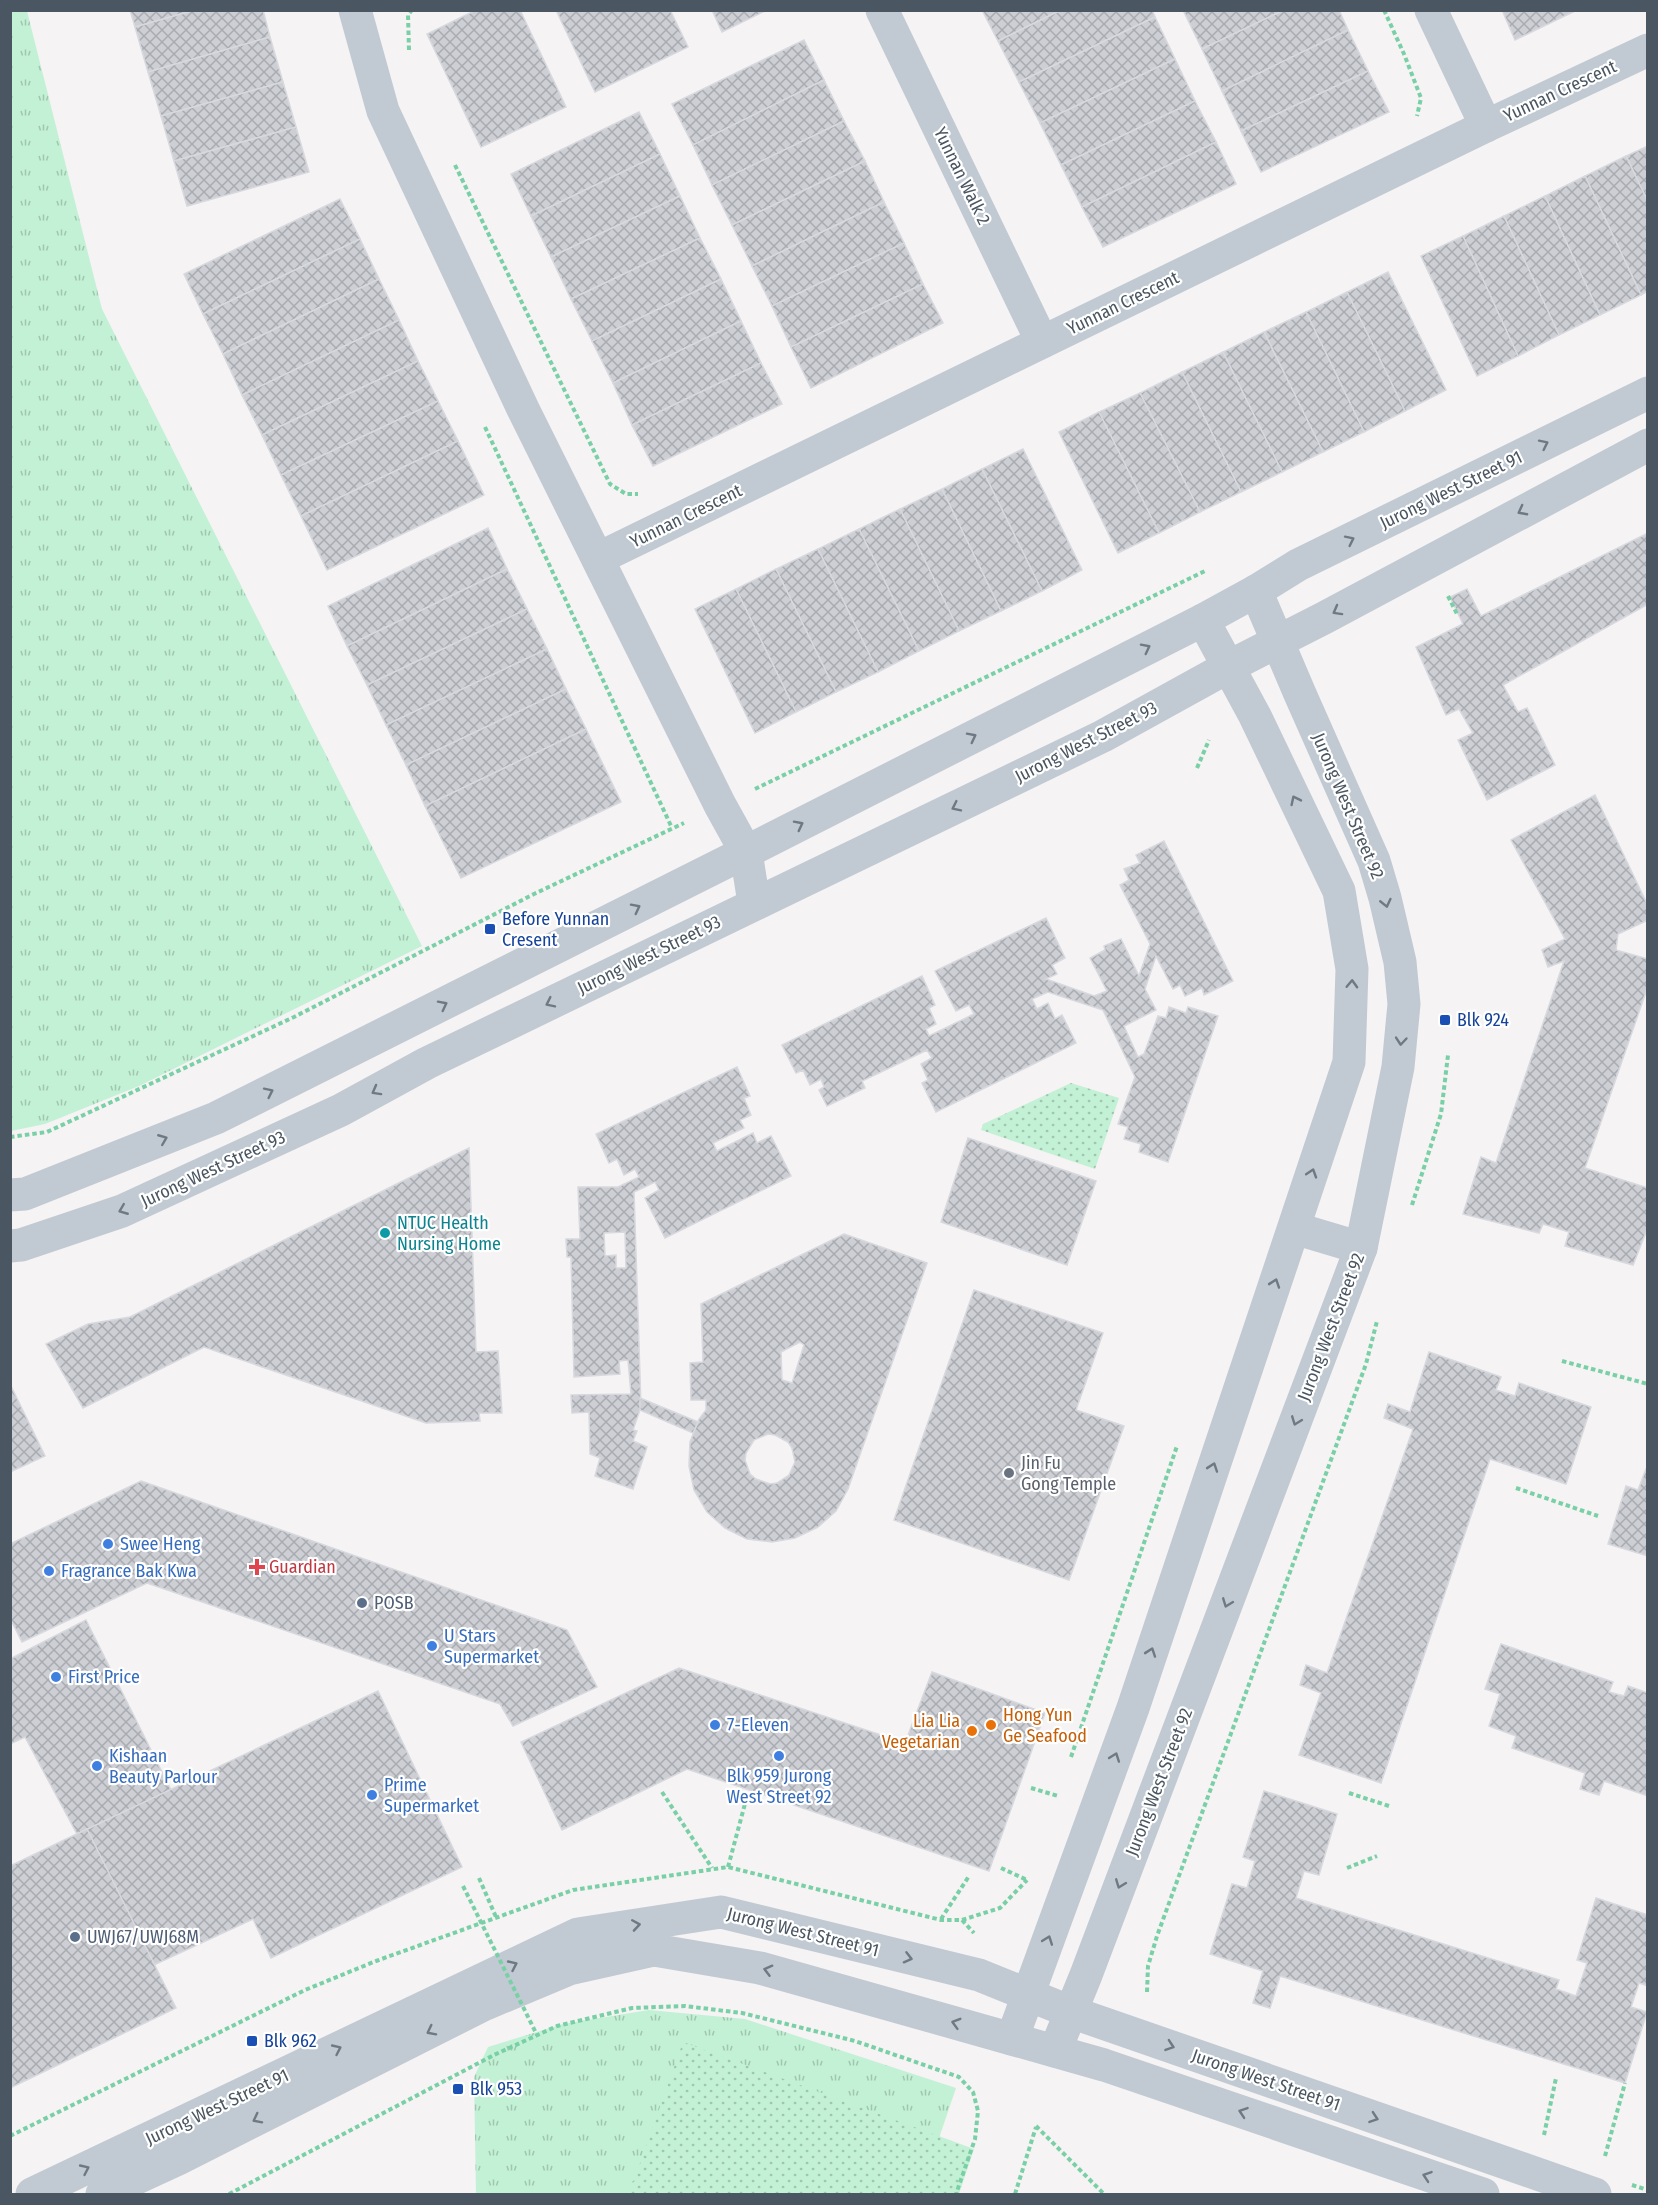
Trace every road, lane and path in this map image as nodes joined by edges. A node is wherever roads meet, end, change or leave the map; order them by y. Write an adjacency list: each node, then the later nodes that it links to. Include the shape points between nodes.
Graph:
1 (355, 10): 16 (street, via 382,111 523,409)
2 (412, 10): 6 (path)
3 (882, 10): 12 (street, Yunnan Walk 2)
4 (1384, 10): 9 (path, via 1421,98)
5 (1431, 10): 10 (street)
6 (407, 13): 8 (path)
7 (1647, 50): 10 (street, Yunnan Crescent)
8 (411, 60)
9 (1413, 123)
10 (1486, 126): 12 (street, Yunnan Crescent)
11 (449, 155): 15 (path, via 610,484 626,494)
12 (1042, 342): 16 (street, Yunnan Crescent)
13 (1647, 393): 18 (street, Jurong West Street 91, one-way to 13, via 1298,565)
14 (1647, 445): 20 (street, one-way to 20)
15 (647, 494)
16 (599, 558): 26 (street)
17 (1216, 566): 24 (path)
18 (1256, 591): 19 (street); 20 (street, Jurong West Street 92)
19 (1203, 620): 21 (street); 26 (street, one-way to 19)
20 (1279, 641): 21 (street, Jurong West Street 93); 34 (street, Jurong West Street 92, one-way to 34, via 1374,861 1400,962 1404,1004 1398,1067)
21 (1228, 667): 27 (street, Jurong West Street 93, one-way to 27, via 1103,736); 32 (street, one-way to 21, via 1349,1062 1352,969 1339,891)
22 (1209, 740): 23 (path)
23 (1197, 768)
24 (747, 793)
25 (684, 823): 29 (path, via 534,894 294,1017 47,1132)
26 (747, 852): 27 (street); 30 (street, one-way to 26, via 25,1194 216,1118)
27 (753, 903): 33 (street, Jurong West Street 93, one-way to 33, via 427,1063 341,1110 122,1211)
28 (1448, 1055): 31 (path, via 1441,1114)
29 (10, 1137)
30 (10, 1195)
31 (1409, 1214)
32 (1294, 1228): 34 (street); 64 (street, one-way to 32, via 1133,1708)
33 (10, 1246)
34 (1361, 1248): 65 (street, Jurong West Street 92, one-way to 65)
35 (1380, 1311): 63 (path, via 1366,1364 1157,1936 1148,1966)
36 (1562, 1361): 37 (path)
37 (1647, 1384)
38 (1177, 1446): 41 (path)
39 (1516, 1488): 40 (path)
40 (1598, 1516)
41 (1068, 1765)
42 (1061, 1786): 46 (path)
43 (1031, 1788): 46 (path)
44 (662, 1792): 52 (path)
45 (1349, 1793): 48 (path)
46 (1058, 1796): 49 (path)
47 (746, 1800): 51 (path)
48 (1389, 1806)
49 (1054, 1807)
50 (1377, 1856): 54 (path)
51 (728, 1867): 52 (path); 61 (path)
52 (712, 1868): 60 (path, via 573,1890)
53 (1001, 1868): 58 (path)
54 (1347, 1868)
55 (1031, 1869): 58 (path)
56 (969, 1876): 61 (path)
57 (479, 1878): 60 (path)
58 (1027, 1880): 61 (path, via 1000,1908 962,1920)
59 (463, 1886): 62 (path, bridge)
60 (496, 1917): 62 (path)
61 (941, 1920)
62 (481, 1923): 66 (path, bridge); 71 (path, via 304,1990)
63 (1147, 1992)
64 (1028, 1995): 65 (street, Jurong West Street 91); 67 (street); 74 (street, Jurong West Street 91, one-way to 64, via 578,1934 721,1912 979,1975)
65 (1071, 2012): 68 (street, Jurong West Street 92); 81 (street, Jurong West Street 91, one-way to 81)
66 (537, 2035): 76 (path); 77 (path, via 557,2026 632,2008 685,2006 742,2013 855,2041 959,2078 973,2092 978,2111 975,2139)
67 (1012, 2039): 68 (street, Jurong West Street 91); 75 (street, Jurong West Street 91, one-way to 75, via 759,1968 654,1950 569,1969 483,2005)
68 (1055, 2051): 80 (street, Jurong West Street 91, one-way to 68)
69 (1556, 2078): 72 (path)
70 (1624, 2083): 73 (path)
71 (10, 2136)
72 (1542, 2143)
73 (1603, 2163)
74 (32, 2194)
75 (102, 2194)
76 (229, 2194)
77 (956, 2194)
78 (1015, 2194): 79 (path, via 1036,2126)
79 (1104, 2194)
80 (1483, 2194)
81 (1595, 2194)

